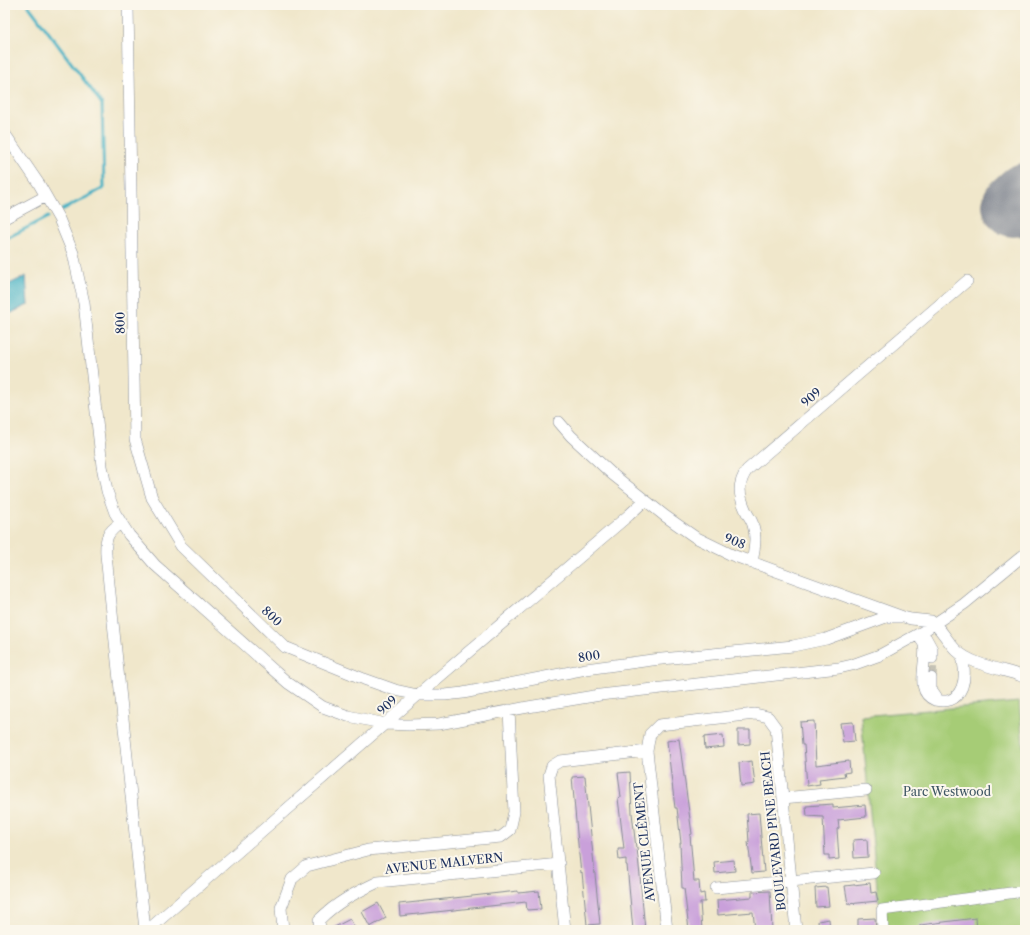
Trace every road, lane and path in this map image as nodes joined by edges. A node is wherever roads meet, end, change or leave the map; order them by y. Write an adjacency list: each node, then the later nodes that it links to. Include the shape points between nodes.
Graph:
1 (128, 5): 18 (street, 800, via 135,440 152,498 181,546 285,646 364,679)
2 (5, 134): 3 (street)
3 (46, 196): 4 (street); 8 (street, via 65,231 73,253 86,321 102,466 111,502)
4 (5, 218)
5 (967, 281): 10 (street, 909, via 747,470 739,486 755,534)
6 (559, 422): 7 (street, 908, via 586,451)
7 (644, 500): 10 (street, 908, via 695,536); 18 (street, 909, via 630,515)
8 (121, 523): 21 (street, via 155,565 300,693 334,712); 32 (street, via 108,534 106,555)
9 (1025, 554): 12 (street, via 964,604)
10 (752, 563): 11 (street, 908)
11 (903, 617): 12 (street, 908); 18 (street, 800, via 886,617 826,639 793,646 652,660 586,669 463,693)
12 (935, 624): 13 (street); 14 (street)
13 (920, 633): 15 (street, via 932,649); 19 (street, via 924,646 925,690 937,701); 20 (street, via 880,655 839,668 600,695)
14 (962, 656): 17 (street); 19 (street, via 964,682 958,694)
15 (932, 658)
16 (931, 678): 19 (street, via 933,692 939,699)
17 (1025, 678)
18 (418, 695): 21 (street, 909)
19 (947, 701)
20 (509, 710): 21 (street, via 439,724); 33 (street, via 514,812 510,830 501,837 368,850 307,866 292,879 281,908)
21 (386, 724): 32 (street, 909)
22 (776, 728): 23 (street, AVENUE CLÉMENT, via 768,717 755,714 659,726 650,734); 25 (street, BOULEVARD PINE BEACH)
23 (648, 751): 26 (street, via 560,761 552,766 549,775); 35 (street, AVENUE CLÉMENT)
24 (866, 790): 25 (street)
25 (783, 798): 28 (street, BOULEVARD PINE BEACH)
26 (558, 864): 31 (street, AVENUE MALVERN, via 378,882 330,908); 34 (street)
27 (874, 873): 28 (street)
28 (792, 880): 29 (street); 36 (street, BOULEVARD PINE BEACH)
29 (716, 888)
30 (1025, 893): 37 (street, via 882,910)
31 (319, 925)
32 (147, 930)
33 (283, 930)
34 (565, 930)
35 (667, 930)
36 (796, 930)
37 (883, 930)

